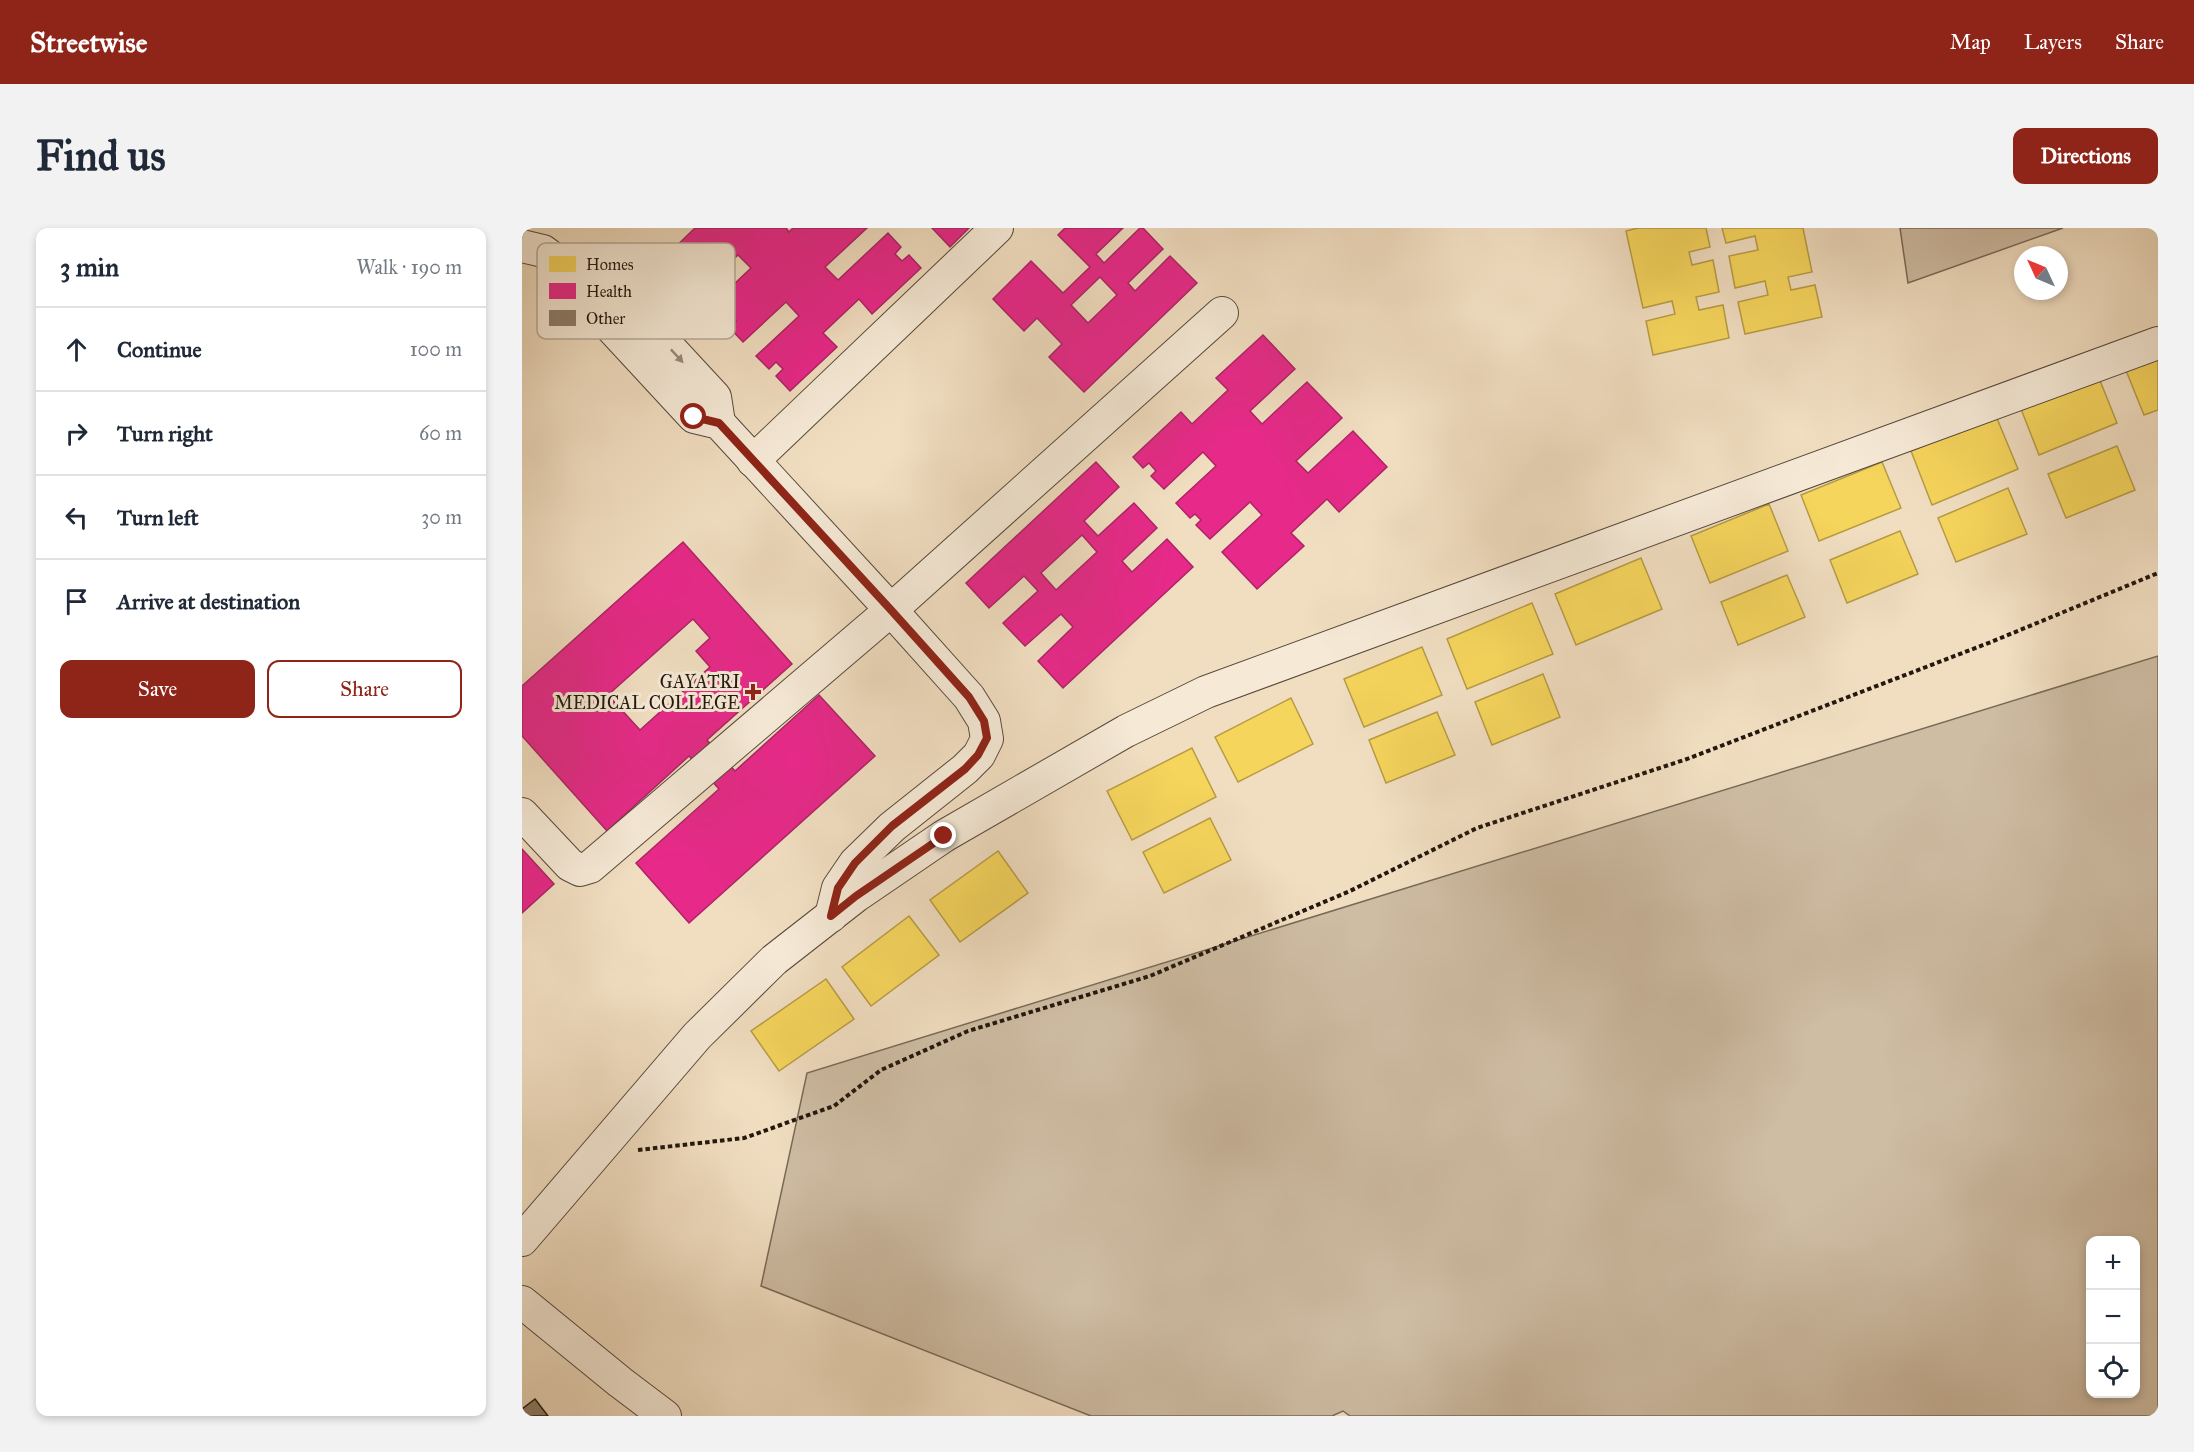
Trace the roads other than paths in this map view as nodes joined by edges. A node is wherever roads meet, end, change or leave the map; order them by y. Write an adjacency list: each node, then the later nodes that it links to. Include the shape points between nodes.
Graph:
1 (997, 228): 7 (street)
2 (522, 246): 3 (street)
3 (537, 249)
4 (1222, 313): 8 (street)
5 (622, 339): 7 (street, via 694,417 719,423)
6 (2158, 343): 10 (street, via 1206,692 1126,731 944,836)
7 (753, 460): 8 (street)
8 (891, 610): 9 (street, via 590,867 580,870 570,865); 10 (street, via 969,697 984,721 987,738 965,769 892,826 855,863 838,888)
9 (522, 813)
10 (831, 916): 11 (street, via 774,960 697,1036)
11 (522, 1240)
12 (522, 1302): 13 (street)
13 (665, 1416)

